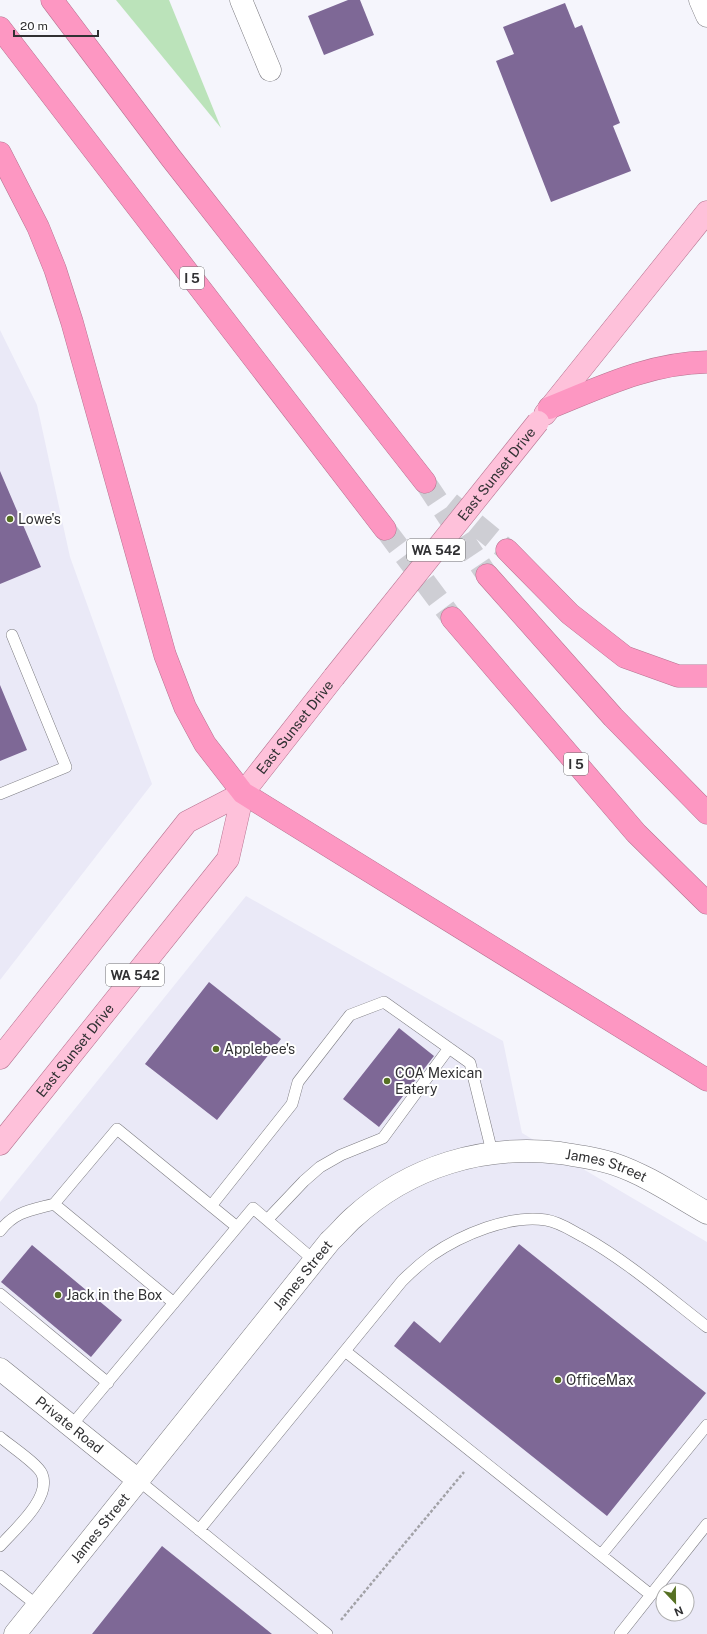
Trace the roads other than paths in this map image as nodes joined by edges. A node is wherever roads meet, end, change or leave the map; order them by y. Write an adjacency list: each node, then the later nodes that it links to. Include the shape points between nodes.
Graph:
1 (52, 0): 11 (highway, via 171,158)
2 (242, 0): 6 (street)
3 (700, 0): 4 (street)
4 (707, 16)
5 (0, 28): 12 (highway, I 5)
6 (270, 70)
7 (0, 153): 18 (highway, via 38,227 55,269 165,655 185,707 205,744)
8 (707, 212): 10 (main road, East Sunset Drive)
9 (707, 362): 10 (highway, via 688,362 624,377)
10 (544, 415): 18 (main road, East Sunset Drive / WA 542, bridge)
11 (424, 482)
12 (385, 529)
13 (507, 550): 17 (highway, via 570,614 625,657 678,676)
14 (487, 575): 20 (highway, via 613,717)
15 (452, 618): 21 (highway, I 5, via 636,833)
16 (12, 635): 19 (lane, via 66,767)
17 (707, 676)
18 (243, 793): 23 (main road, East Sunset Drive / WA 542, via 187,822); 24 (highway); 25 (main road, East Sunset Drive / WA 542, via 228,859)
19 (0, 794)
20 (707, 813)
21 (707, 903)
22 (449, 1048): 26 (lane, via 470,1063); 28 (lane, via 384,1002 350,1015 298,1082 292,1104); 30 (lane, via 383,1138 341,1155 320,1167)
23 (0, 1058)
24 (707, 1080)
25 (0, 1144)
26 (492, 1152): 29 (street, James Street, via 536,1150 613,1163 642,1175); 33 (street, James Street, via 458,1159 426,1171 391,1190 354,1217)
27 (54, 1204): 28 (lane, via 118,1129); 32 (lane, via 20,1212); 35 (lane)
28 (211, 1206): 31 (lane)
29 (707, 1213)
30 (267, 1220): 31 (lane, via 252,1208); 33 (lane)
31 (237, 1227): 35 (lane)
32 (0, 1231)
33 (315, 1261): 43 (street, James Street)
34 (0, 1294): 39 (lane)
35 (174, 1303): 39 (lane)
36 (707, 1327): 37 (lane, via 612,1253 562,1225 531,1219 494,1225 452,1243 432,1255 402,1281)
37 (345, 1350): 45 (lane); 47 (lane)
38 (0, 1369): 41 (street, Private Road)
39 (108, 1383): 41 (lane)
40 (707, 1425): 47 (lane)
41 (71, 1426): 43 (street, Private Road)
42 (0, 1437): 46 (lane, via 35,1465 42,1474 43,1483 37,1503)
43 (138, 1480): 45 (lane); 50 (street, James Street)
44 (707, 1524): 49 (lane)
45 (199, 1530): 52 (lane)
46 (0, 1546)
47 (601, 1555): 49 (lane)
48 (0, 1576): 50 (lane)
49 (651, 1595): 53 (lane)
50 (38, 1606): 51 (street, James Street)
51 (15, 1634)
52 (327, 1634)
53 (620, 1634)

